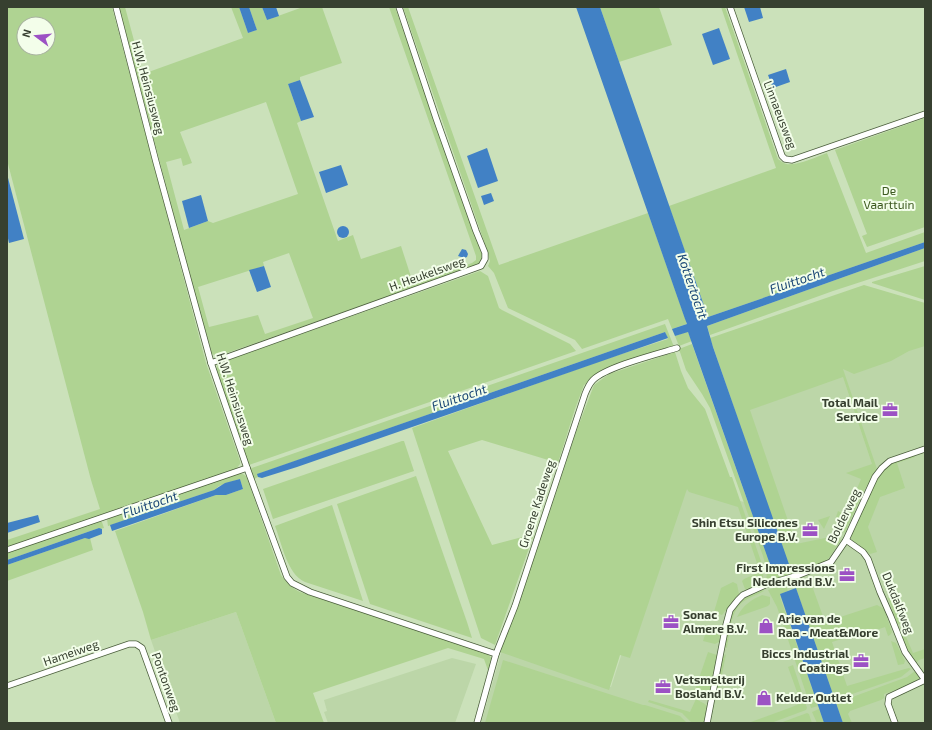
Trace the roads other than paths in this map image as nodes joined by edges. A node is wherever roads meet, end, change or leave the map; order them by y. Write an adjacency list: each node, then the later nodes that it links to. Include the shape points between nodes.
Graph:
1 (116, 7): 6 (street, H.W. Heinsiusweg)
2 (399, 7): 6 (street, H. Heukelsweg, via 485,259 481,266)
3 (730, 7): 4 (street, Linnaeusweg, via 785,159 792,160 824,150)
4 (925, 114)
5 (677, 348): 12 (street, Groene Kadeweg, via 622,365 591,382 515,606)
6 (211, 363): 8 (street, H.W. Heinsiusweg)
7 (925, 448): 9 (street, Bolderweg, via 890,461 882,468 875,477)
8 (247, 468): 10 (street); 12 (street, H.W. Heinsiusweg, via 287,577 292,583 310,592)
9 (846, 540): 13 (street, Dukdalfweg, via 868,559 905,652); 17 (street, Bolderweg, via 831,562 743,595 730,610)
10 (7, 550)
11 (142, 648): 14 (street, Hameiweg, via 136,644 129,644); 15 (street, Pontonweg)
12 (496, 654): 16 (street, Groene Kadeweg)
13 (925, 680): 18 (street, Dukdalfweg, via 889,697 888,704)
14 (7, 686)
15 (169, 723)
16 (477, 723)
17 (707, 723)
18 (895, 723)

